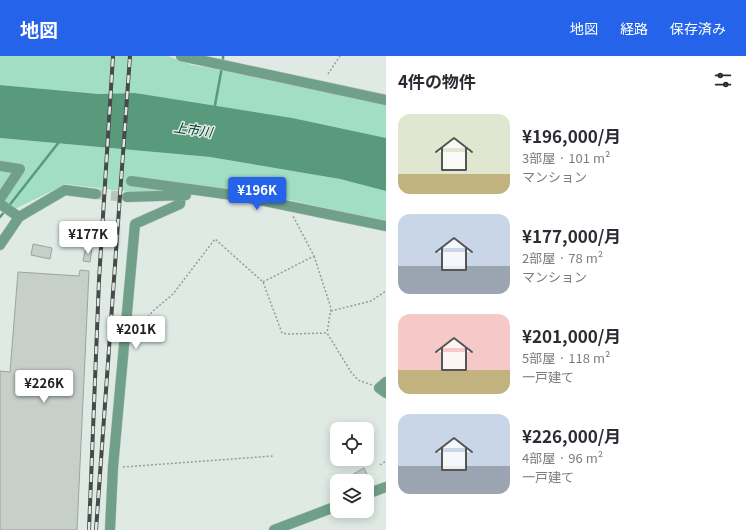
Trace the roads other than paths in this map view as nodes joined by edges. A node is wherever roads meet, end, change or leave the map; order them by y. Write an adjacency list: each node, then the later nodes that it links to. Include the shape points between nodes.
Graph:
1 (181, 56): 2 (street)
2 (386, 100)
3 (0, 166): 9 (street, via 20,169)
4 (131, 181): 5 (street)
5 (202, 191): 7 (street); 12 (street, via 292,206)
6 (96, 194): 11 (street, via 65,190)
7 (181, 196): 8 (street); 17 (street, via 180,204 135,224 113,467)
8 (128, 197)
9 (0, 199)
10 (0, 204): 11 (street)
11 (18, 217): 13 (street)
12 (386, 226)
13 (0, 245)
14 (386, 487): 15 (street)
15 (374, 491)
16 (330, 509): 18 (street)
17 (110, 530)
18 (274, 530)

